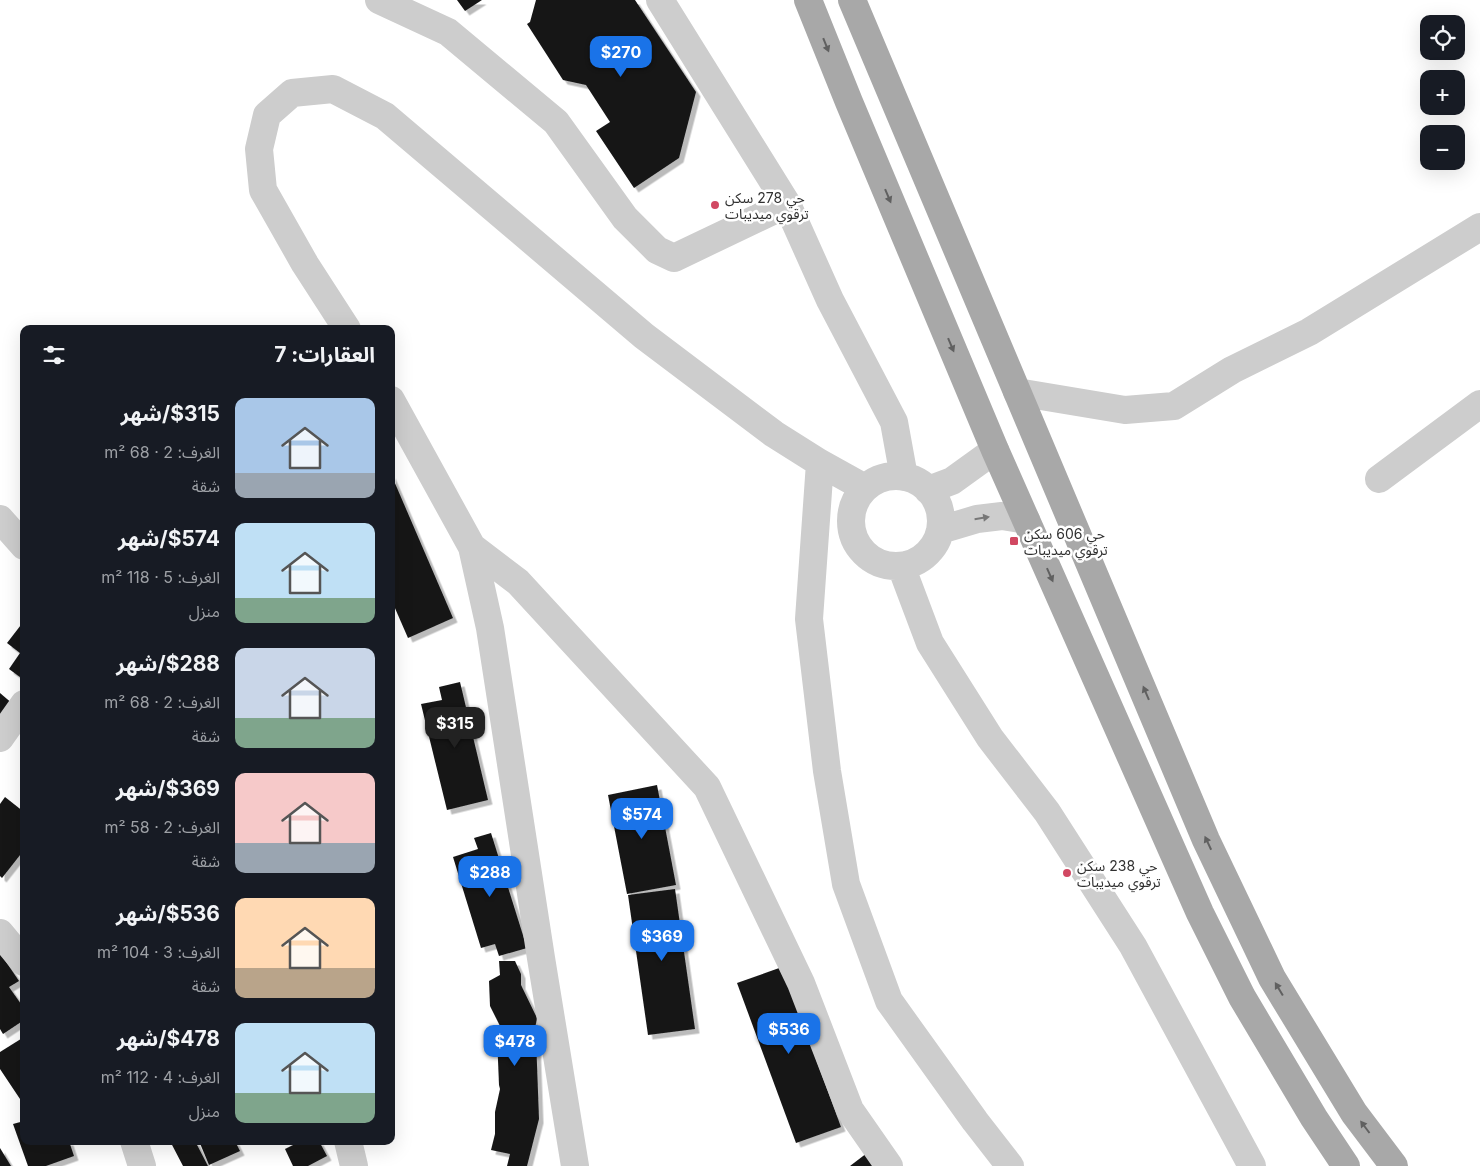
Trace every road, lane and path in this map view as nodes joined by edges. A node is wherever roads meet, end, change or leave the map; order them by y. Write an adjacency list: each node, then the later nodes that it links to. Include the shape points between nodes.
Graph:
1 (379, 0): 5 (street, via 448,32 556,122 624,218 657,250 674,258)
2 (660, 0): 5 (street)
3 (808, 0): 11 (main road, one-way to 11)
4 (852, 0): 8 (main road)
5 (787, 204): 13 (street, via 830,300 894,422)
6 (1480, 227): 8 (street, via 1309,332 1232,370 1174,406 1125,410)
7 (344, 325): 12 (street, via 263,190 259,149 267,115 292,93 333,89 385,116 644,336 737,408)
8 (1017, 392): 36 (main road, one-way to 8, via 1354,1113 1272,978 1206,840)
9 (1480, 404): 14 (street)
10 (395, 407): 21 (street)
11 (995, 450): 16 (street, via 952,481); 18 (main road)
12 (820, 464): 15 (street); 33 (street, via 809,619 827,771 846,884 889,1001)
13 (904, 477): 15 (street, via 890,476); 16 (street)
14 (1378, 479)
15 (865, 488): 22 (street, via 856,499 852,513 855,540 874,560)
16 (928, 490): 19 (street, via 936,502)
17 (0, 518): 20 (street)
18 (1026, 520): 19 (street, one-way to 18, via 977,519 1002,516); 35 (main road, one-way to 35, via 1200,913 1242,997)
19 (940, 530): 22 (street, via 926,554)
20 (20, 541)
21 (472, 547): 31 (street, via 490,628); 32 (street, via 518,582 707,787 801,983 850,1110)
22 (901, 566): 34 (street, via 930,643 990,738 1047,812 1133,946)
23 (20, 710): 24 (street)
24 (0, 738)
25 (0, 933): 26 (street)
26 (20, 957)
27 (135, 1145): 29 (street)
28 (349, 1145): 30 (street)
29 (142, 1166)
30 (354, 1166)
31 (575, 1166)
32 (889, 1166)
33 (1010, 1166)
34 (1252, 1166)
35 (1346, 1166)
36 (1394, 1166)

